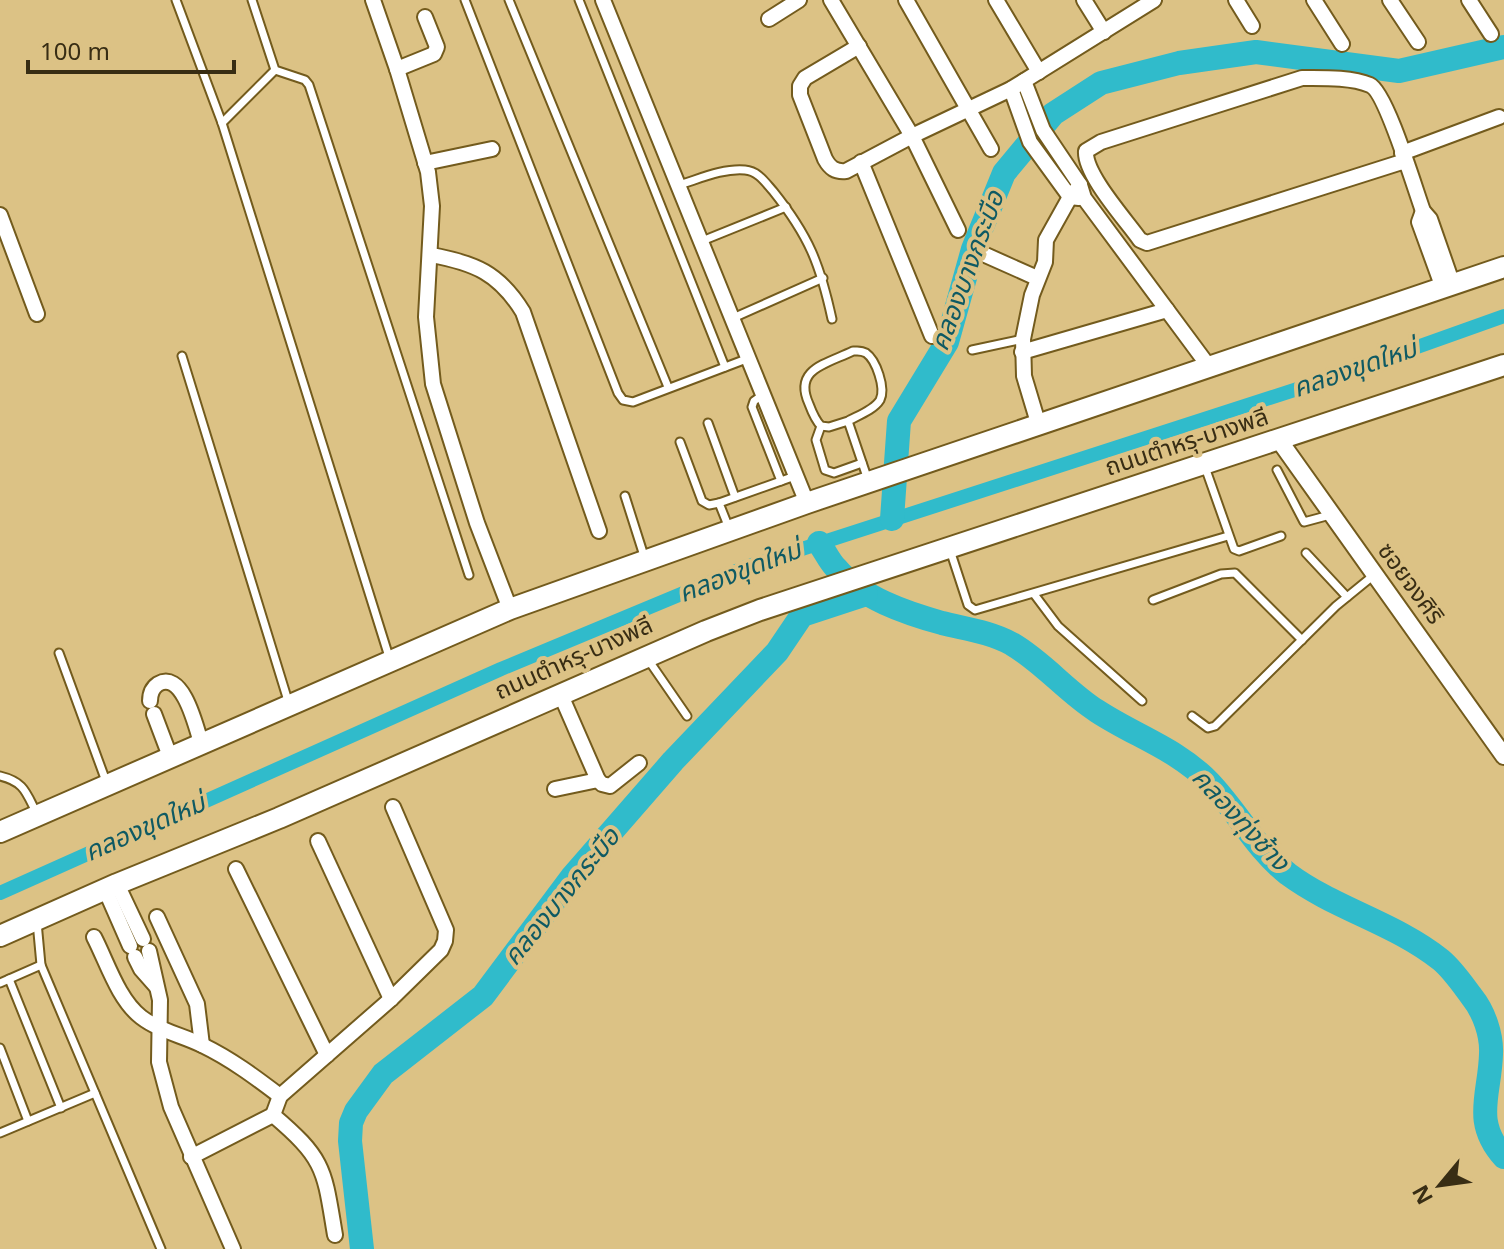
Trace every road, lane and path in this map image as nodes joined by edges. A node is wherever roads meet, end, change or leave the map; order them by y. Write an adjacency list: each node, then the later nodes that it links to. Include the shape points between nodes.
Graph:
1 (176, 0): 33 (lane)
2 (252, 0): 27 (lane)
3 (373, 0): 26 (street)
4 (465, 0): 64 (lane, via 618,393 633,402)
5 (509, 0): 64 (lane)
6 (579, 0): 62 (lane)
7 (603, 0): 40 (street)
8 (799, 0): 19 (street)
9 (831, 0): 25 (street)
10 (906, 0): 31 (street)
11 (996, 0): 28 (street)
12 (1084, 0): 21 (street)
13 (1154, 0): 21 (street)
14 (1236, 0): 20 (street)
15 (1314, 0): 24 (street)
16 (1390, 0): 23 (street)
17 (1469, 0): 22 (street)
18 (425, 17): 26 (street, via 437,47 434,54)
19 (769, 19)
20 (1252, 26)
21 (1104, 32): 28 (street)
22 (1491, 34)
23 (1418, 42)
24 (1342, 44)
25 (859, 46): 34 (street); 38 (street, via 805,78 800,95 829,167 846,171)
26 (397, 69): 39 (street)
27 (275, 70): 33 (lane); 89 (lane, via 309,85)
28 (1039, 72): 29 (street)
29 (1024, 81): 30 (street); 41 (street, via 1043,130)
30 (1011, 89): 31 (street); 41 (street, via 1030,142)
31 (970, 107): 34 (street); 36 (street)
32 (1499, 117): 37 (street)
33 (222, 123): 98 (lane)
34 (912, 136): 38 (street); 44 (street)
35 (492, 149): 39 (street)
36 (991, 149)
37 (1404, 157): 37 (street, via 1377,90 1328,78 1302,78 1086,151 1088,166 1147,243); 51 (street, via 1423,211 1419,222)
38 (861, 162): 56 (street)
39 (425, 163): 47 (street, via 432,206)
40 (679, 185): 42 (lane, via 748,170 760,176); 45 (street)
41 (1078, 193): 50 (street, via 1046,240 1045,262); 52 (street)
42 (786, 207): 45 (lane); 49 (lane, via 809,242)
43 (0, 215): 53 (street)
44 (958, 230)
45 (702, 241): 54 (street)
46 (981, 253): 50 (street)
47 (431, 255): 83 (street, via 465,261 496,277 523,312); 94 (street, via 426,317 433,384)
48 (1504, 267): 51 (main road)
49 (823, 278): 54 (lane); 55 (lane)
50 (1037, 278): 57 (street)
51 (1448, 286): 63 (main road)
52 (1167, 310): 57 (street); 63 (street)
53 (37, 314)
54 (733, 318): 60 (street)
55 (832, 319)
56 (932, 336)
57 (1022, 345): 58 (lane); 69 (street, via 1024,376)
58 (972, 350)
59 (182, 356): 101 (lane)
60 (749, 358): 62 (lane); 65 (street)
61 (1504, 365): 70 (main road, ถนนตำหรุ-บางพลี)
62 (725, 367): 64 (lane)
63 (1210, 368): 69 (main road)
64 (668, 387)
65 (764, 394): 75 (street); 76 (lane, via 752,407)
66 (848, 421): 68 (lane); 68 (lane, via 875,405 882,392 872,360 859,351 827,363 804,380 802,390); 74 (lane)
67 (708, 423): 78 (lane)
68 (821, 426): 74 (lane, via 816,440 825,470)
69 (1039, 426): 74 (main road)
70 (1279, 440): 72 (main road, ถนนตำหรุ-บางพลี); 81 (street, ซอยจงศิริ)
71 (680, 442): 79 (lane, via 702,501)
72 (1204, 465): 84 (lane); 86 (main road, ถนนตำหรุ-บางพลี)
73 (1277, 470): 81 (lane, via 1304,522)
74 (867, 475): 80 (main road)
75 (797, 476): 76 (lane); 80 (street)
76 (781, 481): 78 (lane)
77 (625, 496): 88 (lane)
78 (735, 497): 79 (lane)
79 (719, 503): 82 (lane)
80 (807, 503): 82 (main road)
81 (1330, 515): 90 (street, ซอยจงศิริ)
82 (730, 530): 88 (main road)
83 (599, 531)
84 (1228, 536): 85 (lane, via 1239,551); 91 (lane)
85 (1281, 536)
86 (949, 548): 91 (lane, via 971,608); 97 (main road, ถนนตำหรุ-บางพลี, via 801,596)
87 (1306, 553): 92 (lane)
88 (646, 561): 94 (main road)
89 (469, 575)
90 (1374, 575): 92 (lane); 105 (street, ซอยจงศิริ)
91 (1034, 594): 100 (lane, via 1058,626)
92 (1347, 597): 95 (lane)
93 (1153, 600): 95 (lane, via 1235,573)
94 (510, 609): 98 (main road)
95 (1302, 640): 103 (lane, via 1215,726 1208,728)
96 (59, 653): 110 (lane)
97 (645, 657): 99 (main road, ถนนตำหรุ-บางพลี); 102 (lane)
98 (391, 662): 101 (main road)
99 (560, 693): 109 (street); 117 (main road, ถนนตำหรุ-บางพลี)
100 (1142, 701)
101 (290, 706): 104 (main road)
102 (687, 716)
103 (1192, 716)
104 (202, 746): 106 (main road); 106 (street, via 179,687 158,684 150,693 152,707)
105 (1504, 756)
106 (171, 759): 110 (main road)
107 (639, 763): 109 (street, via 610,786)
108 (0, 776): 113 (lane, via 24,788)
109 (598, 780): 111 (street)
110 (108, 786): 113 (main road)
111 (555, 789)
112 (393, 807): 125 (street, via 446,930 441,950)
113 (38, 816): 114 (main road)
114 (0, 832)
115 (318, 841): 125 (street)
116 (236, 869): 129 (street)
117 (111, 886): 119 (main road, ถนนตำหรุ-บางพลี); 126 (street, via 156,986)
118 (157, 917): 127 (street, via 197,1004)
119 (37, 920): 120 (main road, ถนนตำหรุ-บางพลี); 122 (lane)
120 (0, 936)
121 (94, 937): 126 (street, via 125,999)
122 (41, 965): 123 (lane); 130 (lane)
123 (9, 979): 124 (lane); 132 (lane)
124 (0, 983)
125 (391, 999): 129 (street)
126 (161, 1030): 127 (street); 136 (street, via 159,1062)
127 (202, 1045): 131 (street)
128 (0, 1048): 134 (lane)
129 (327, 1055): 131 (street)
130 (95, 1093): 132 (lane); 138 (lane)
131 (280, 1096): 133 (street)
132 (61, 1108): 134 (lane)
133 (273, 1115): 136 (street); 137 (street, via 319,1162)
134 (28, 1121): 135 (lane)
135 (0, 1132)
136 (191, 1157): 139 (street)
137 (335, 1235)
138 (161, 1249)
139 (233, 1249)

